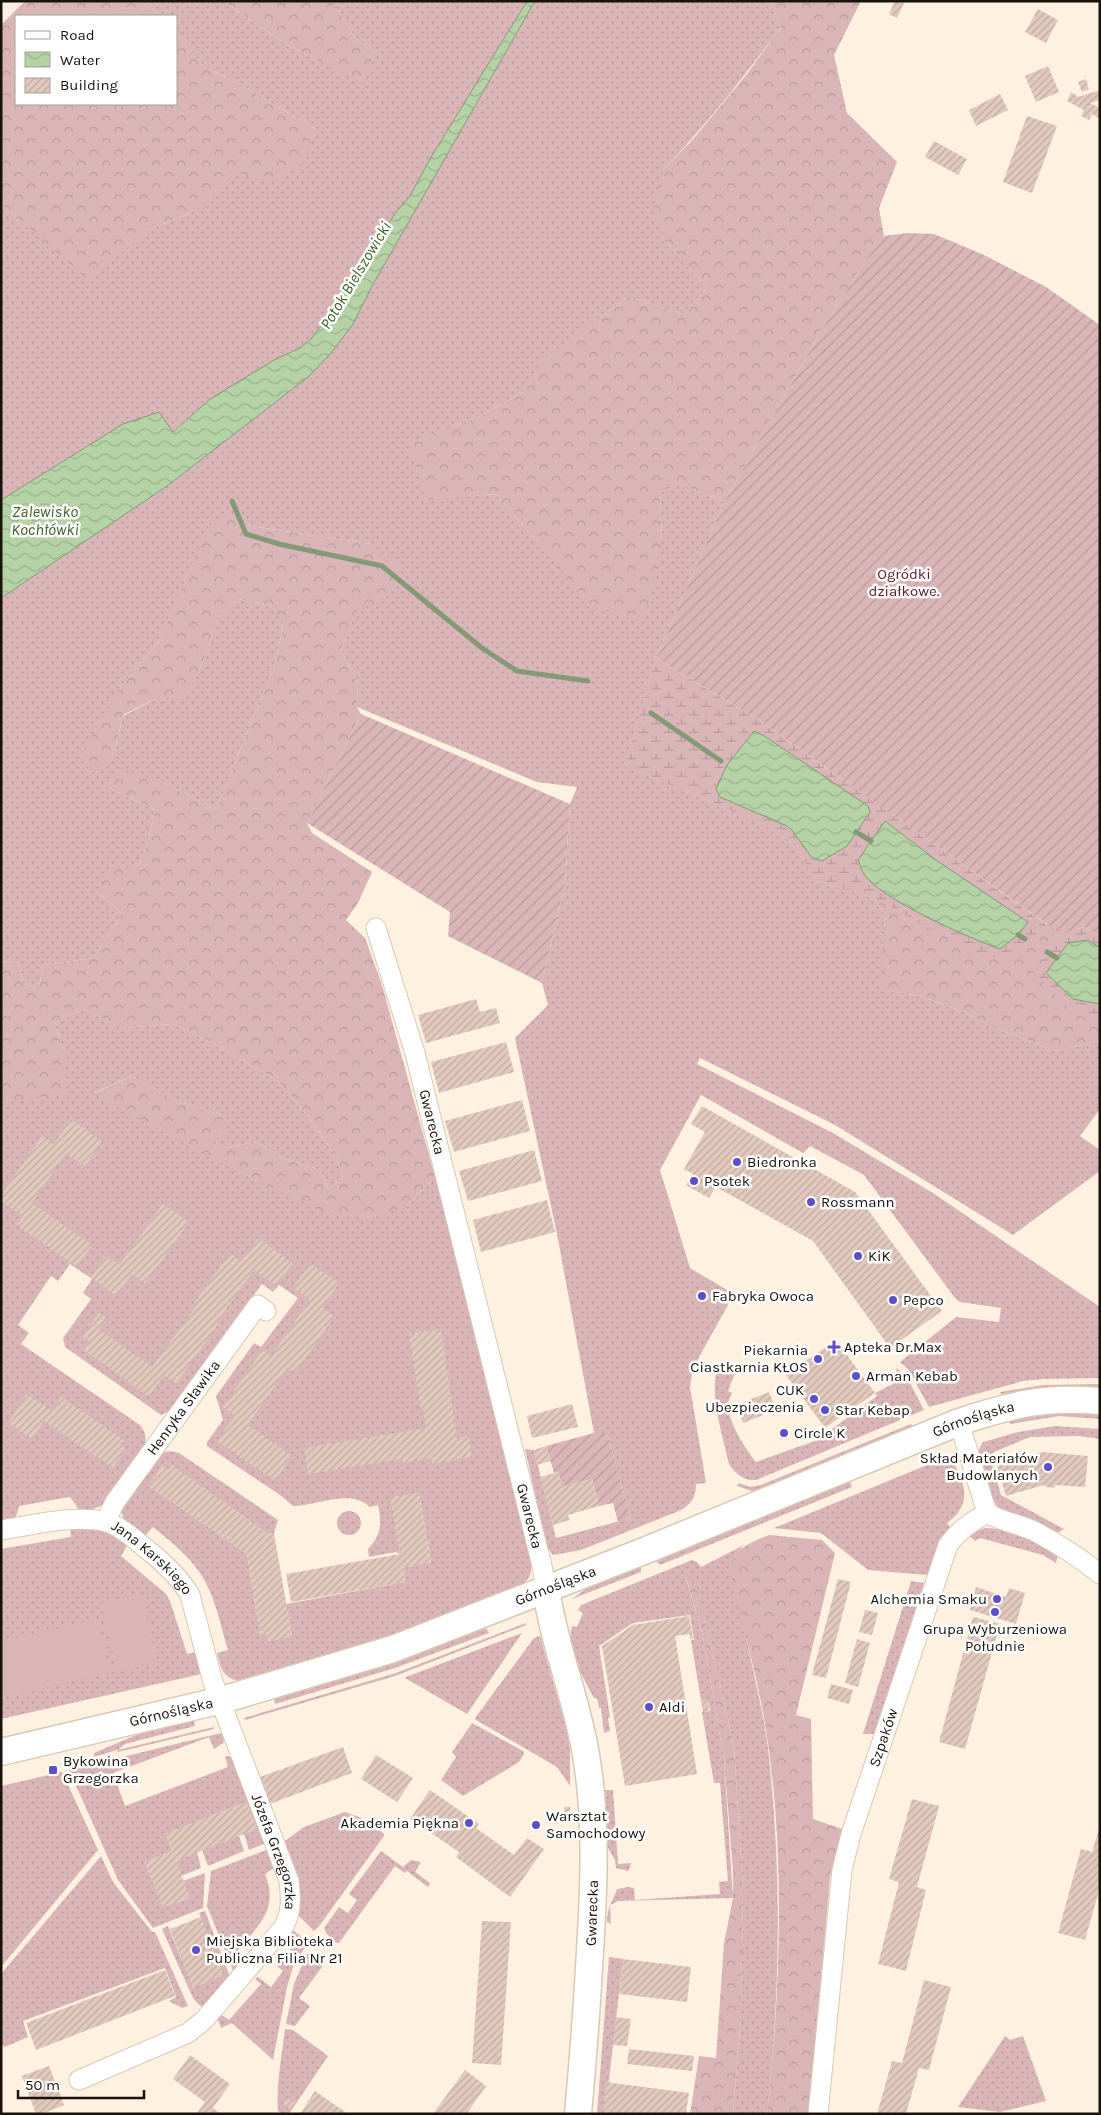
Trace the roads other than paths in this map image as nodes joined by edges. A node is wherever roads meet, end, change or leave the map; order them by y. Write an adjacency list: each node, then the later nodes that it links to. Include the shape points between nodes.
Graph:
1 (376, 928): 9 (street, Gwarecka, via 415,1053)
2 (266, 1310): 6 (street, Henryka Sławika, via 258,1304 115,1502)
3 (1100, 1401): 4 (street, Górnośląska, via 1035,1401)
4 (959, 1422): 5 (street); 9 (street, Górnośląska)
5 (987, 1513): 8 (street, via 998,1520 1033,1530); 14 (street, Szpaków, via 971,1522 948,1545 851,1834 842,1870)
6 (106, 1522): 7 (street, Jana Karskiego, via 67,1520); 10 (street, Jana Karskiego, via 139,1543 184,1584 190,1595 213,1682)
7 (1, 1530)
8 (1100, 1574)
9 (546, 1589): 10 (street, Górnośląska, via 393,1649); 13 (street, Gwarecka, via 551,1620 582,1734 594,1839)
10 (222, 1700): 11 (street, Górnośląska); 12 (street, Józefa Grzegorzka, via 289,1881 288,1918 253,1964 204,2020 188,2033)
11 (1, 1752)
12 (79, 2080)
13 (578, 2114)
14 (818, 2114)

